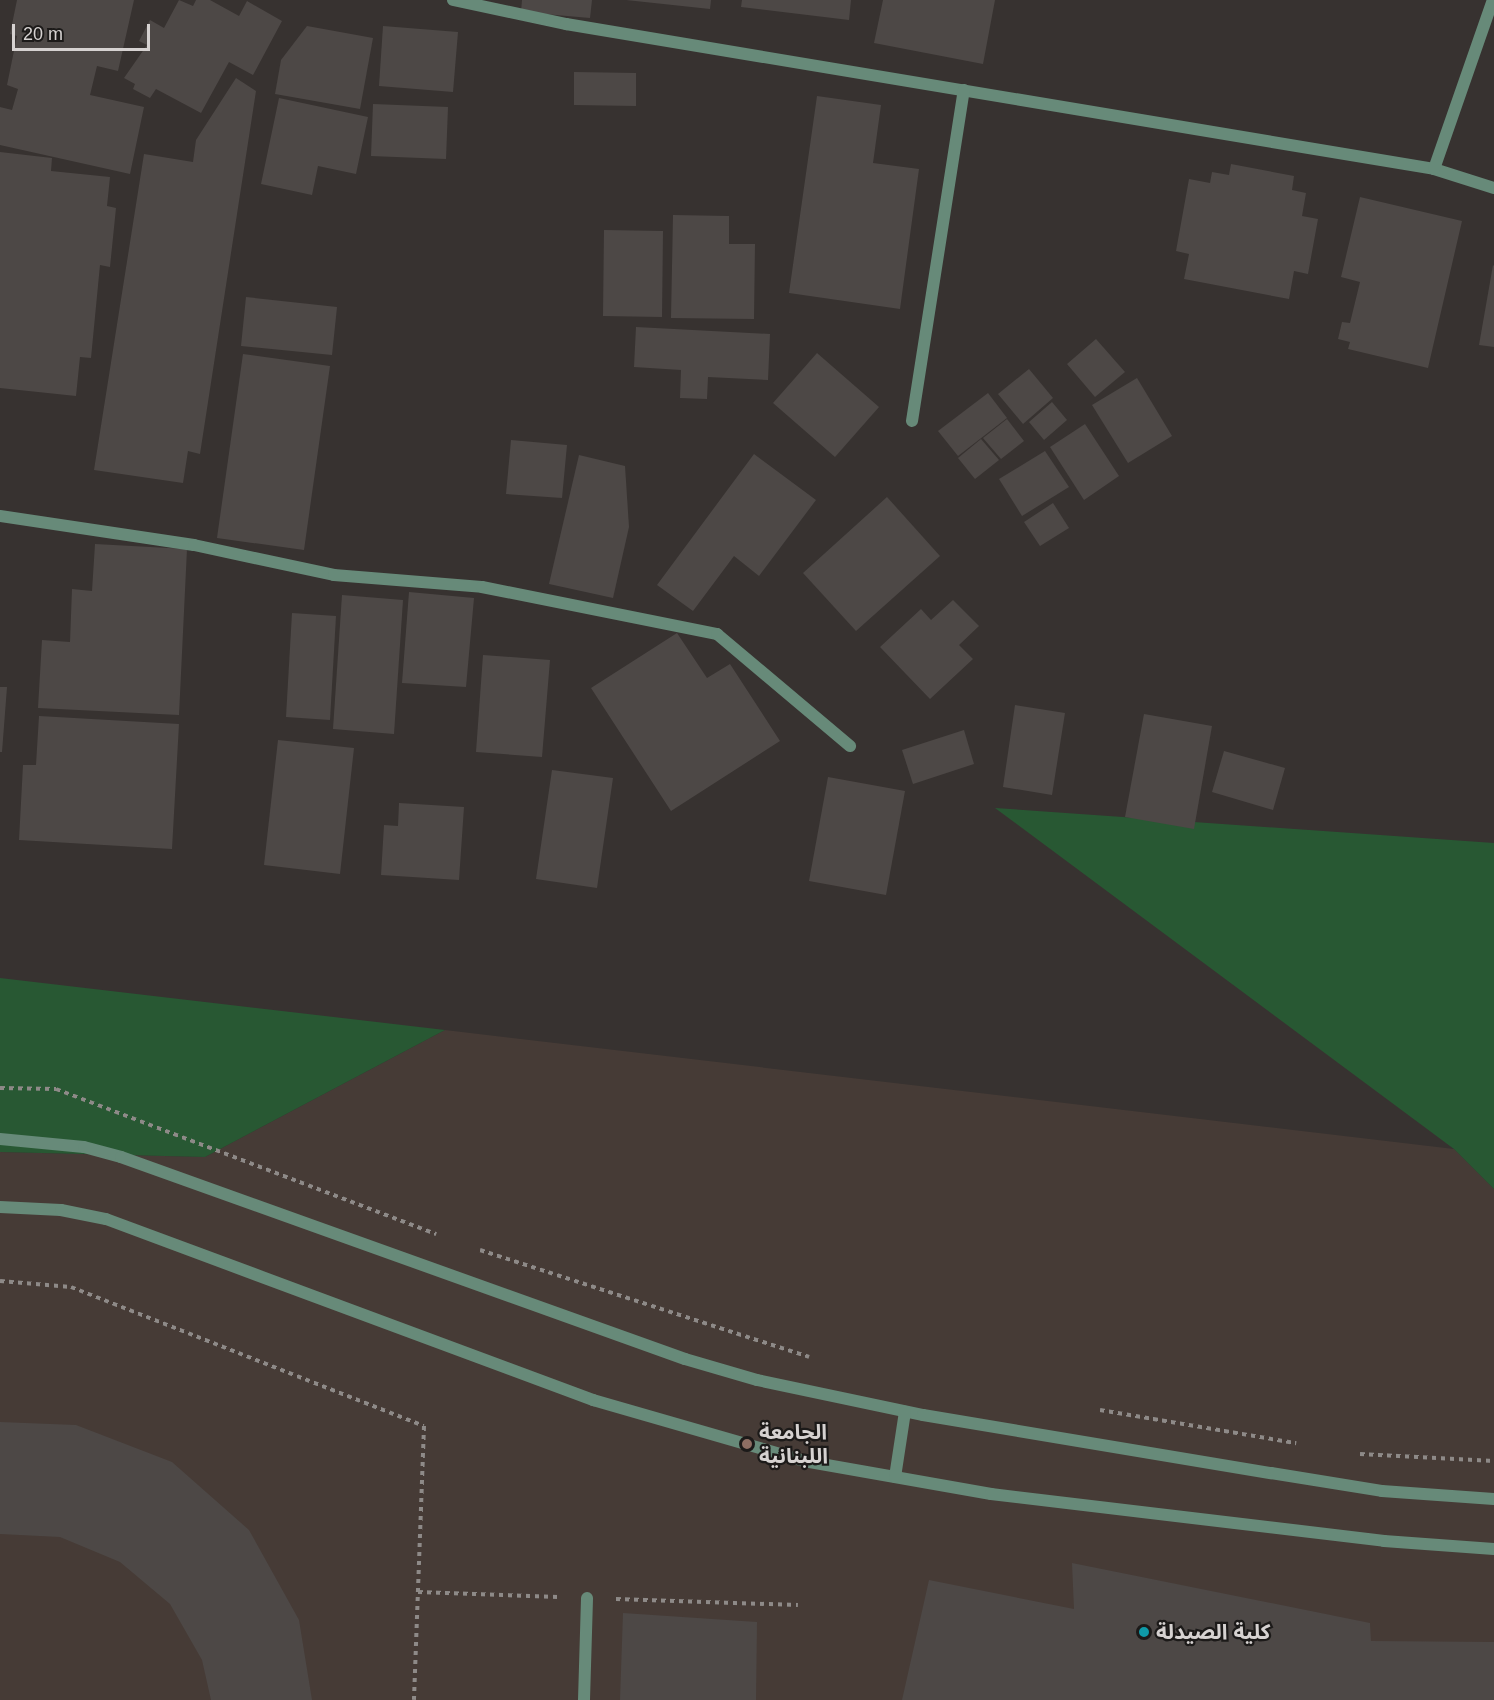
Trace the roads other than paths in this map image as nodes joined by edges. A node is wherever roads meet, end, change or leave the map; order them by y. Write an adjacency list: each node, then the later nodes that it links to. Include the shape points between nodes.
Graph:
1 (453, 0): 3 (street, via 566,24)
2 (1493, 0): 4 (street)
3 (964, 90): 4 (street); 6 (street)
4 (1434, 169): 5 (street)
5 (1494, 188)
6 (912, 421)
7 (0, 516): 8 (street, via 194,545 333,575 482,586 717,634)
8 (850, 746)
9 (0, 1139): 11 (street, via 84,1147 121,1157 685,1359 757,1380)
10 (0, 1207): 12 (street, via 61,1210 106,1219 593,1400 740,1445)
11 (905, 1412): 12 (street); 13 (street, via 1382,1491)
12 (895, 1477): 14 (street, via 991,1494 1384,1541)
13 (1494, 1499)
14 (1494, 1549)
15 (587, 1598): 16 (street)
16 (584, 1700)

